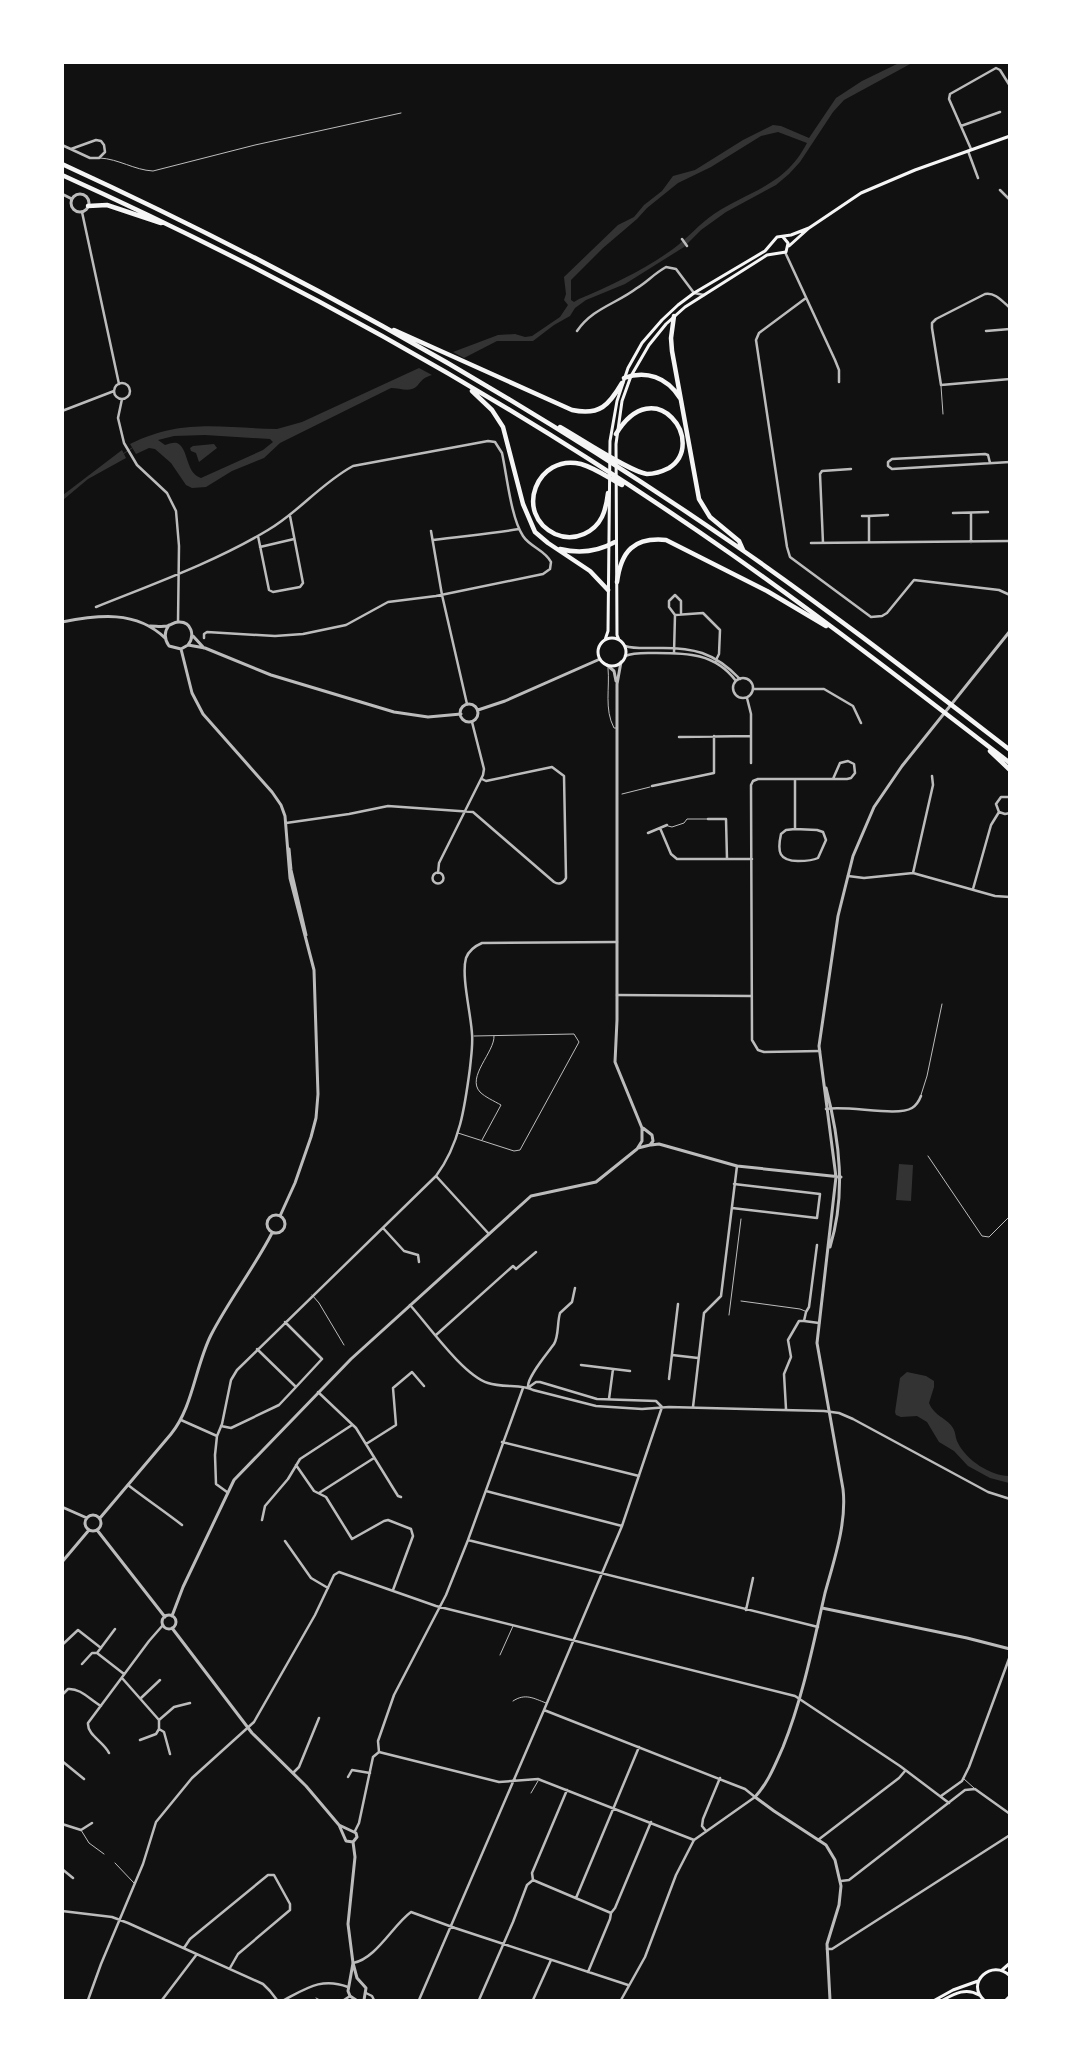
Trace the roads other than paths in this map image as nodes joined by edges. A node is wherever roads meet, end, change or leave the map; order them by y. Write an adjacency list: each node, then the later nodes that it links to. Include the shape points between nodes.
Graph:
1 (1010, 86): 4 (street, via 996,68 951,93 949,100)
2 (1000, 112): 4 (street)
3 (401, 113): 9 (lane, via 153,171)
4 (961, 126): 8 (street)
5 (1010, 136): 8 (main road)
6 (62, 145): 7 (street)
7 (71, 149): 9 (street, via 90,158); 9 (street, via 101,141 105,152)
8 (969, 150): 12 (street); 20 (main road, via 861,193)
9 (99, 158)
10 (62, 163): 33 (highway, via 261,260)
11 (62, 175): 19 (highway)
12 (978, 178)
13 (1000, 190): 16 (street)
14 (62, 194): 15 (street)
15 (72, 199): 17 (street, via 82,195 88,200); 18 (street, via 74,210)
16 (1010, 200)
17 (88, 206): 18 (street); 19 (highway, via 108,205)
18 (82, 212): 41 (street)
19 (173, 227): 42 (highway, via 297,290)
20 (809, 228): 21 (main road); 25 (main road)
21 (782, 236): 23 (main road, via 774,238); 25 (main road)
22 (682, 239): 24 (street)
23 (771, 245): 26 (main road); 28 (main road)
24 (688, 246)
25 (788, 247): 27 (main road)
26 (775, 252): 27 (main road); 29 (main road)
27 (784, 252): 30 (street)
28 (694, 293): 29 (street); 35 (street, via 676,269 666,267 635,290 585,319); 39 (main road, via 645,339)
29 (704, 295): 32 (main road)
30 (806, 298): 40 (street, via 836,360); 82 (street, via 759,334 756,340 790,557 871,616 888,613 914,580 999,590)
31 (1010, 308): 43 (street, via 990,293 932,323)
32 (674, 316): 37 (main road, via 649,345); 47 (highway, via 671,338)
33 (367, 318): 39 (highway, via 572,410 598,410 614,397); 45 (highway)
34 (1010, 329): 36 (street)
35 (577, 331)
36 (986, 331)
37 (631, 376): 39 (highway); 47 (highway, via 646,374 660,379 672,387); 50 (main road)
38 (1010, 379): 43 (street)
39 (623, 380): 54 (main road, via 612,423)
40 (839, 382)
41 (119, 384): 44 (street); 46 (street, via 126,384 129,388 128,396)
42 (467, 385): 55 (highway); 76 (highway, via 499,419 530,524)
43 (941, 386): 49 (lane)
44 (114, 391): 46 (street); 48 (street)
45 (504, 395): 50 (highway, via 647,474 661,472 673,465 680,452 680,430 674,419 660,410 636,412 626,419); 77 (highway)
46 (122, 399): 78 (street, via 118,418 124,444 133,459 167,493 174,507)
47 (682, 403): 77 (highway, via 698,499 710,517 739,541)
48 (62, 411)
49 (943, 414)
50 (616, 434): 69 (main road)
51 (1010, 462): 52 (street)
52 (990, 463): 52 (street, via 892,469 888,466 892,459 985,454)
53 (851, 469): 73 (street, via 822,471 820,474)
54 (608, 493): 55 (highway, via 600,521 576,537 552,533 534,509 538,482 553,467 569,463 589,467); 74 (main road)
55 (650, 500): 98 (highway)
56 (988, 512): 58 (street)
57 (953, 513): 58 (street)
58 (970, 513): 71 (street)
59 (888, 515): 62 (street)
60 (290, 516): 63 (street, via 334,476 353,466 492,441 502,453); 65 (street); 66 (street)
61 (862, 516): 62 (street)
62 (869, 516): 70 (street)
63 (519, 529): 67 (street); 81 (street, via 526,540 550,559 551,565 546,573)
64 (431, 531): 67 (street)
65 (258, 536): 75 (street); 78 (street, via 194,568)
66 (294, 539): 75 (street); 75 (street, via 303,583 300,587 269,590)
67 (433, 540): 81 (street)
68 (1010, 541): 71 (street)
69 (615, 542): 74 (highway); 79 (main road)
70 (869, 542): 71 (street); 73 (street)
71 (970, 542)
72 (811, 543): 73 (street)
73 (823, 543)
74 (608, 546): 76 (highway, via 585,552); 80 (main road)
75 (260, 547)
76 (556, 548): 80 (highway, via 590,571)
77 (744, 551): 123 (highway)
78 (177, 573): 83 (street); 87 (street)
79 (617, 582): 95 (main road); 98 (highway, via 618,568 630,548 651,539 666,540 781,599)
80 (608, 590): 94 (main road)
81 (442, 595): 93 (street, via 388,602 346,625 303,634 275,636 206,632); 113 (street)
82 (1010, 595)
83 (96, 607)
84 (681, 613): 85 (street); 85 (street, via 682,601 675,595 669,601 669,607); 105 (street, via 703,613 720,630 720,649)
85 (675, 615): 100 (street)
86 (62, 622): 89 (street, via 107,615)
87 (178, 622): 88 (street); 91 (street, via 188,626)
88 (170, 625): 89 (street); 92 (street)
89 (150, 626): 92 (street)
90 (1010, 631): 147 (street, via 902,766 874,807)
91 (192, 635): 96 (street); 99 (street)
92 (165, 638): 101 (street, via 169,646)
93 (204, 638)
94 (605, 640): 95 (main road); 104 (main road, via 598,650)
95 (619, 640): 97 (main road)
96 (188, 645): 99 (street); 101 (street)
97 (625, 646): 100 (street); 103 (main road)
98 (857, 646): 122 (highway)
99 (205, 648): 115 (street, via 271,675 394,712 428,717)
100 (675, 648): 102 (street); 105 (street, via 698,651)
101 (181, 649): 138 (street, via 192,693 200,709 275,796)
102 (674, 653): 103 (street); 105 (street)
103 (625, 656): 106 (main road)
104 (600, 659): 107 (main road); 114 (street, via 505,702)
105 (716, 660): 108 (street); 109 (street)
106 (621, 662): 107 (main road); 110 (street)
107 (607, 665): 110 (street, via 614,672); 118 (lane, via 609,714 614,728)
108 (740, 679): 109 (street); 111 (street, via 749,681)
109 (736, 682): 112 (street, via 734,692 739,698)
110 (617, 684): 118 (street)
111 (753, 689): 112 (street); 117 (street, via 824,690 853,706)
112 (747, 698): 120 (street)
113 (468, 704): 114 (street); 115 (street)
114 (478, 710): 116 (street, via 478,716)
115 (460, 714): 116 (street, via 464,720)
116 (472, 722): 128 (street, via 484,769)
117 (861, 723)
118 (617, 728): 150 (street)
119 (714, 736): 120 (street); 121 (street); 131 (street, via 714,773)
120 (751, 736): 124 (street)
121 (679, 737)
122 (979, 740): 125 (highway); 126 (highway)
123 (1010, 749)
124 (751, 763)
125 (1010, 763)
126 (1010, 770)
127 (932, 776): 146 (street, via 933,785)
128 (482, 779): 134 (street); 134 (street, via 486,781 552,767 564,776 566,878 561,883 554,882 476,813)
129 (795, 779): 130 (street); 141 (street); 144 (street, via 758,779 752,782)
130 (833, 779): 130 (street, via 851,778 856,770 854,764 848,761 840,763)
131 (652, 786): 132 (lane)
132 (622, 794)
133 (1010, 797): 135 (street, via 999,799 996,804)
134 (465, 811): 138 (street, via 388,806); 145 (street, via 439,863)
135 (999, 812): 136 (street); 148 (street, via 991,825)
136 (1010, 813)
137 (708, 819): 139 (lane, via 687,819 672,827); 143 (street, via 726,819)
138 (286, 823): 176 (street, via 314,970 318,1106 302,1165)
139 (667, 825): 140 (street)
140 (660, 828): 142 (street); 143 (street, via 674,857)
141 (795, 829): 141 (street, via 781,834 782,858 818,858 825,842 823,832)
142 (648, 833)
143 (727, 859): 144 (street)
144 (752, 859): 152 (street)
145 (438, 873): 145 (street, via 432,878 436,884 443,879)
146 (913, 873): 147 (street, via 864,878); 148 (street)
147 (847, 876): 156 (street, via 835,930)
148 (973, 889): 149 (street)
149 (1010, 897)
150 (617, 942): 151 (street); 154 (street, via 490,943 477,946 468,954 465,970)
151 (617, 995): 152 (street); 159 (street, via 616,1066)
152 (752, 996): 156 (street, via 752,1040 758,1050)
153 (942, 1004): 157 (lane)
154 (473, 1036): 155 (lane); 160 (street)
155 (494, 1036): 164 (lane, via 477,1074 477,1086 482,1094 501,1105); 164 (lane, via 574,1034 579,1042 523,1148 514,1151)
156 (820, 1051): 158 (street)
157 (921, 1096): 158 (street, via 914,1108 903,1111)
158 (829, 1109): 172 (street); 173 (street)
159 (642, 1128): 161 (street); 163 (street)
160 (458, 1133): 164 (lane); 171 (street)
161 (650, 1134): 162 (street); 163 (street, via 645,1134)
162 (653, 1138): 165 (street); 166 (street)
163 (642, 1139): 167 (street); 168 (street)
164 (481, 1141)
165 (651, 1144): 166 (street); 167 (street)
166 (659, 1144): 170 (street)
167 (646, 1146): 168 (street)
168 (637, 1149): 181 (street, via 596,1182 534,1194)
169 (928, 1156): 177 (lane, via 982,1236 989,1237)
170 (737, 1166): 172 (street); 174 (street)
171 (436, 1176): 179 (street); 181 (street)
172 (836, 1177): 173 (street); 184 (street)
173 (840, 1177): 184 (street, via 836,1219)
174 (734, 1184): 175 (street); 175 (street, via 820,1194 817,1218)
175 (732, 1208): 200 (street, via 721,1296 704,1313)
176 (280, 1216): 180 (street, via 285,1223 284,1228 278,1234); 180 (street, via 275,1215 268,1220 267,1229)
177 (1010, 1216)
178 (741, 1219): 192 (lane)
179 (383, 1228): 185 (street, via 404,1251 418,1255); 187 (street)
180 (272, 1233): 217 (street, via 212,1335)
181 (489, 1234): 190 (street)
182 (817, 1245): 191 (street)
183 (536, 1252): 196 (street, via 516,1269 513,1266)
184 (828, 1253): 195 (street)
185 (419, 1262)
186 (575, 1288): 204 (street, via 572,1302 560,1313 556,1341)
187 (312, 1295): 194 (street); 197 (lane)
188 (741, 1301): 191 (lane)
189 (678, 1304): 199 (street)
190 (410, 1305): 196 (street); 211 (street)
191 (806, 1312): 193 (street)
192 (728, 1315)
193 (804, 1320): 195 (street); 215 (street, via 799,1320 788,1340 791,1357 784,1374)
194 (285, 1322): 198 (street); 208 (street, via 322,1359)
195 (819, 1322): 216 (street, via 818,1352)
196 (436, 1335): 210 (street, via 477,1378 500,1386)
197 (344, 1345)
198 (257, 1349): 208 (street); 219 (street, via 232,1377)
199 (672, 1355): 200 (street); 205 (street)
200 (698, 1358): 213 (street)
201 (581, 1366): 202 (street)
202 (613, 1369): 203 (street); 212 (street)
203 (630, 1371)
204 (533, 1375): 206 (street); 209 (street)
205 (669, 1378)
206 (536, 1382): 209 (street); 212 (street, via 597,1399)
207 (424, 1386): 222 (street, via 412,1372 393,1388 396,1425)
208 (296, 1387): 219 (street, via 279,1404 232,1428)
209 (528, 1387): 210 (street); 214 (street, via 596,1406)
210 (523, 1388): 221 (street)
211 (318, 1392): 218 (street); 228 (street, via 246,1467)
212 (609, 1399): 214 (street, via 652,1400 660,1403)
213 (693, 1407): 214 (street); 215 (street)
214 (662, 1408): 225 (street)
215 (786, 1410): 216 (street)
216 (829, 1412): 231 (street, via 854,1419 988,1492); 248 (street, via 844,1500)
217 (181, 1420): 220 (street); 226 (street)
218 (352, 1425): 222 (street); 224 (street, via 300,1459)
219 (221, 1426): 220 (street)
220 (217, 1436): 228 (street, via 215,1480)
221 (502, 1442): 225 (street); 227 (street)
222 (366, 1444): 223 (street)
223 (374, 1458): 229 (street); 230 (street)
224 (296, 1465): 229 (street, via 314,1491); 235 (street, via 288,1480 264,1506)
225 (639, 1476): 237 (street)
226 (128, 1485): 234 (street); 236 (street)
227 (486, 1491): 237 (street); 240 (street)
228 (227, 1492): 250 (street)
229 (319, 1493): 246 (street, via 326,1497 352,1539 388,1520 411,1530 413,1536)
230 (401, 1497)
231 (1010, 1499)
232 (62, 1507): 233 (street)
233 (87, 1518): 234 (street, via 94,1515); 238 (street)
234 (100, 1518): 239 (street, via 102,1524)
235 (262, 1520)
236 (182, 1525)
237 (622, 1526): 243 (street)
238 (89, 1530): 239 (street); 242 (street)
239 (97, 1530): 251 (street)
240 (468, 1540): 243 (street); 247 (street)
241 (285, 1541): 245 (street, via 311,1578)
242 (62, 1562)
243 (602, 1574): 249 (street); 257 (street)
244 (753, 1578): 249 (street)
245 (328, 1588): 246 (street, via 338,1572); 278 (street)
246 (394, 1590): 247 (street)
247 (440, 1607): 252 (street); 282 (street, via 397,1686 378,1741)
248 (822, 1608): 254 (street); 260 (street)
249 (746, 1610): 254 (street)
250 (172, 1616): 251 (street); 255 (street, via 176,1621)
251 (165, 1617): 253 (street)
252 (513, 1625): 257 (street); 262 (lane)
253 (163, 1626): 255 (street); 265 (street)
254 (818, 1627): 270 (street)
255 (172, 1628): 278 (street)
256 (115, 1629): 259 (street)
257 (574, 1641): 270 (street); 273 (street)
258 (62, 1645): 259 (street, via 78,1630)
259 (100, 1648): 261 (street)
260 (1010, 1649)
261 (97, 1653): 264 (street, via 92,1653); 265 (street)
262 (500, 1655)
263 (1010, 1656): 293 (street)
264 (82, 1664)
265 (124, 1674): 266 (street)
266 (122, 1678): 269 (street); 274 (street)
267 (160, 1680): 269 (street)
268 (62, 1695): 274 (street, via 72,1689)
269 (140, 1698): 277 (street)
270 (800, 1699): 286 (street); 299 (street, via 776,1764)
271 (513, 1701): 273 (lane, via 520,1696 528,1696)
272 (190, 1703): 277 (street, via 174,1706)
273 (547, 1704): 275 (street)
274 (101, 1706): 283 (street, via 88,1728 106,1746)
275 (544, 1710): 281 (street); 294 (street)
276 (319, 1718): 287 (street, via 299,1767)
277 (159, 1720): 279 (street)
278 (248, 1728): 287 (street); 321 (street, via 192,1778 156,1822)
279 (160, 1729): 280 (street, via 151,1737); 284 (street, via 164,1732)
280 (140, 1740)
281 (639, 1747): 290 (street); 301 (street)
282 (379, 1752): 288 (street, via 373,1758); 294 (street, via 495,1781)
283 (108, 1753)
284 (170, 1754)
285 (62, 1761): 291 (street)
286 (905, 1771): 298 (street); 313 (street)
287 (293, 1773): 306 (street)
288 (370, 1773): 289 (street, via 352,1770); 308 (street, via 359,1823)
289 (348, 1777)
290 (720, 1778): 299 (street); 309 (street, via 703,1819 702,1826)
291 (84, 1779)
292 (538, 1779): 294 (street); 296 (street); 297 (lane)
293 (964, 1779): 295 (lane); 298 (street)
294 (514, 1781): 326 (street)
295 (975, 1789): 300 (street, via 965,1790); 302 (street)
296 (567, 1790): 301 (street); 319 (street, via 532,1873)
297 (532, 1793)
298 (942, 1796): 300 (street)
299 (755, 1797): 309 (street); 313 (street)
300 (948, 1803): 320 (street, via 849,1880)
301 (613, 1808): 303 (street); 322 (street)
302 (1010, 1814)
303 (651, 1822): 312 (street); 324 (street)
304 (92, 1823): 307 (street)
305 (62, 1824): 307 (street)
306 (339, 1825): 308 (street); 311 (street)
307 (81, 1830): 315 (lane, via 90,1844)
308 (353, 1830): 311 (street, via 346,1832); 314 (street, via 357,1837)
309 (706, 1831): 312 (street)
310 (1010, 1835): 329 (street)
311 (344, 1837): 314 (street, via 346,1841)
312 (694, 1840): 340 (street, via 676,1875 644,1957)
313 (818, 1840): 320 (street, via 832,1854)
314 (353, 1842): 332 (street, via 355,1857 348,1924)
315 (104, 1854)
316 (115, 1863): 321 (lane)
317 (62, 1869): 318 (street)
318 (73, 1878)
319 (533, 1880): 322 (street); 327 (street, via 527,1885)
320 (840, 1881): 329 (street, via 840,1899)
321 (135, 1884): 325 (street)
322 (576, 1898): 324 (street)
323 (62, 1911): 325 (street)
324 (611, 1913): 336 (street)
325 (120, 1920): 328 (street); 346 (street)
326 (451, 1927): 327 (street); 332 (street, via 410,1912 373,1950 360,1961); 354 (street)
327 (503, 1944): 331 (street); 355 (street)
328 (184, 1948): 330 (street); 334 (street, via 190,1939 272,1874 290,1904 288,1913 238,1954)
329 (827, 1949): 358 (street)
330 (197, 1954): 334 (street); 347 (street)
331 (551, 1960): 336 (street); 356 (street)
332 (352, 1963): 339 (street); 341 (street)
333 (1010, 1963): 335 (main road)
334 (230, 1968): 348 (street, via 263,1984)
335 (1002, 1970): 337 (main road); 338 (main road, via 989,1970)
336 (588, 1972): 340 (street)
337 (1010, 1976)
338 (978, 1981): 342 (main road); 359 (main road)
339 (360, 1982): 341 (street); 344 (street, via 365,1986)
340 (628, 1985): 357 (street)
341 (349, 1986): 343 (street); 349 (street, via 326,1982)
342 (980, 1995): 360 (main road, via 964,1991); 361 (main road)
343 (350, 1996): 351 (street); 352 (street)
344 (365, 1997): 352 (street); 353 (street, via 372,1996)
345 (316, 1998): 350 (lane)
346 (88, 2000)
347 (162, 2000)
348 (276, 2000)
349 (284, 2000)
350 (320, 2000)
351 (344, 2000)
352 (355, 2000)
353 (374, 2000)
354 (420, 2000)
355 (479, 2000)
356 (533, 2000)
357 (621, 2000)
358 (830, 2000)
359 (935, 2000)
360 (943, 2000)
361 (984, 2000)

